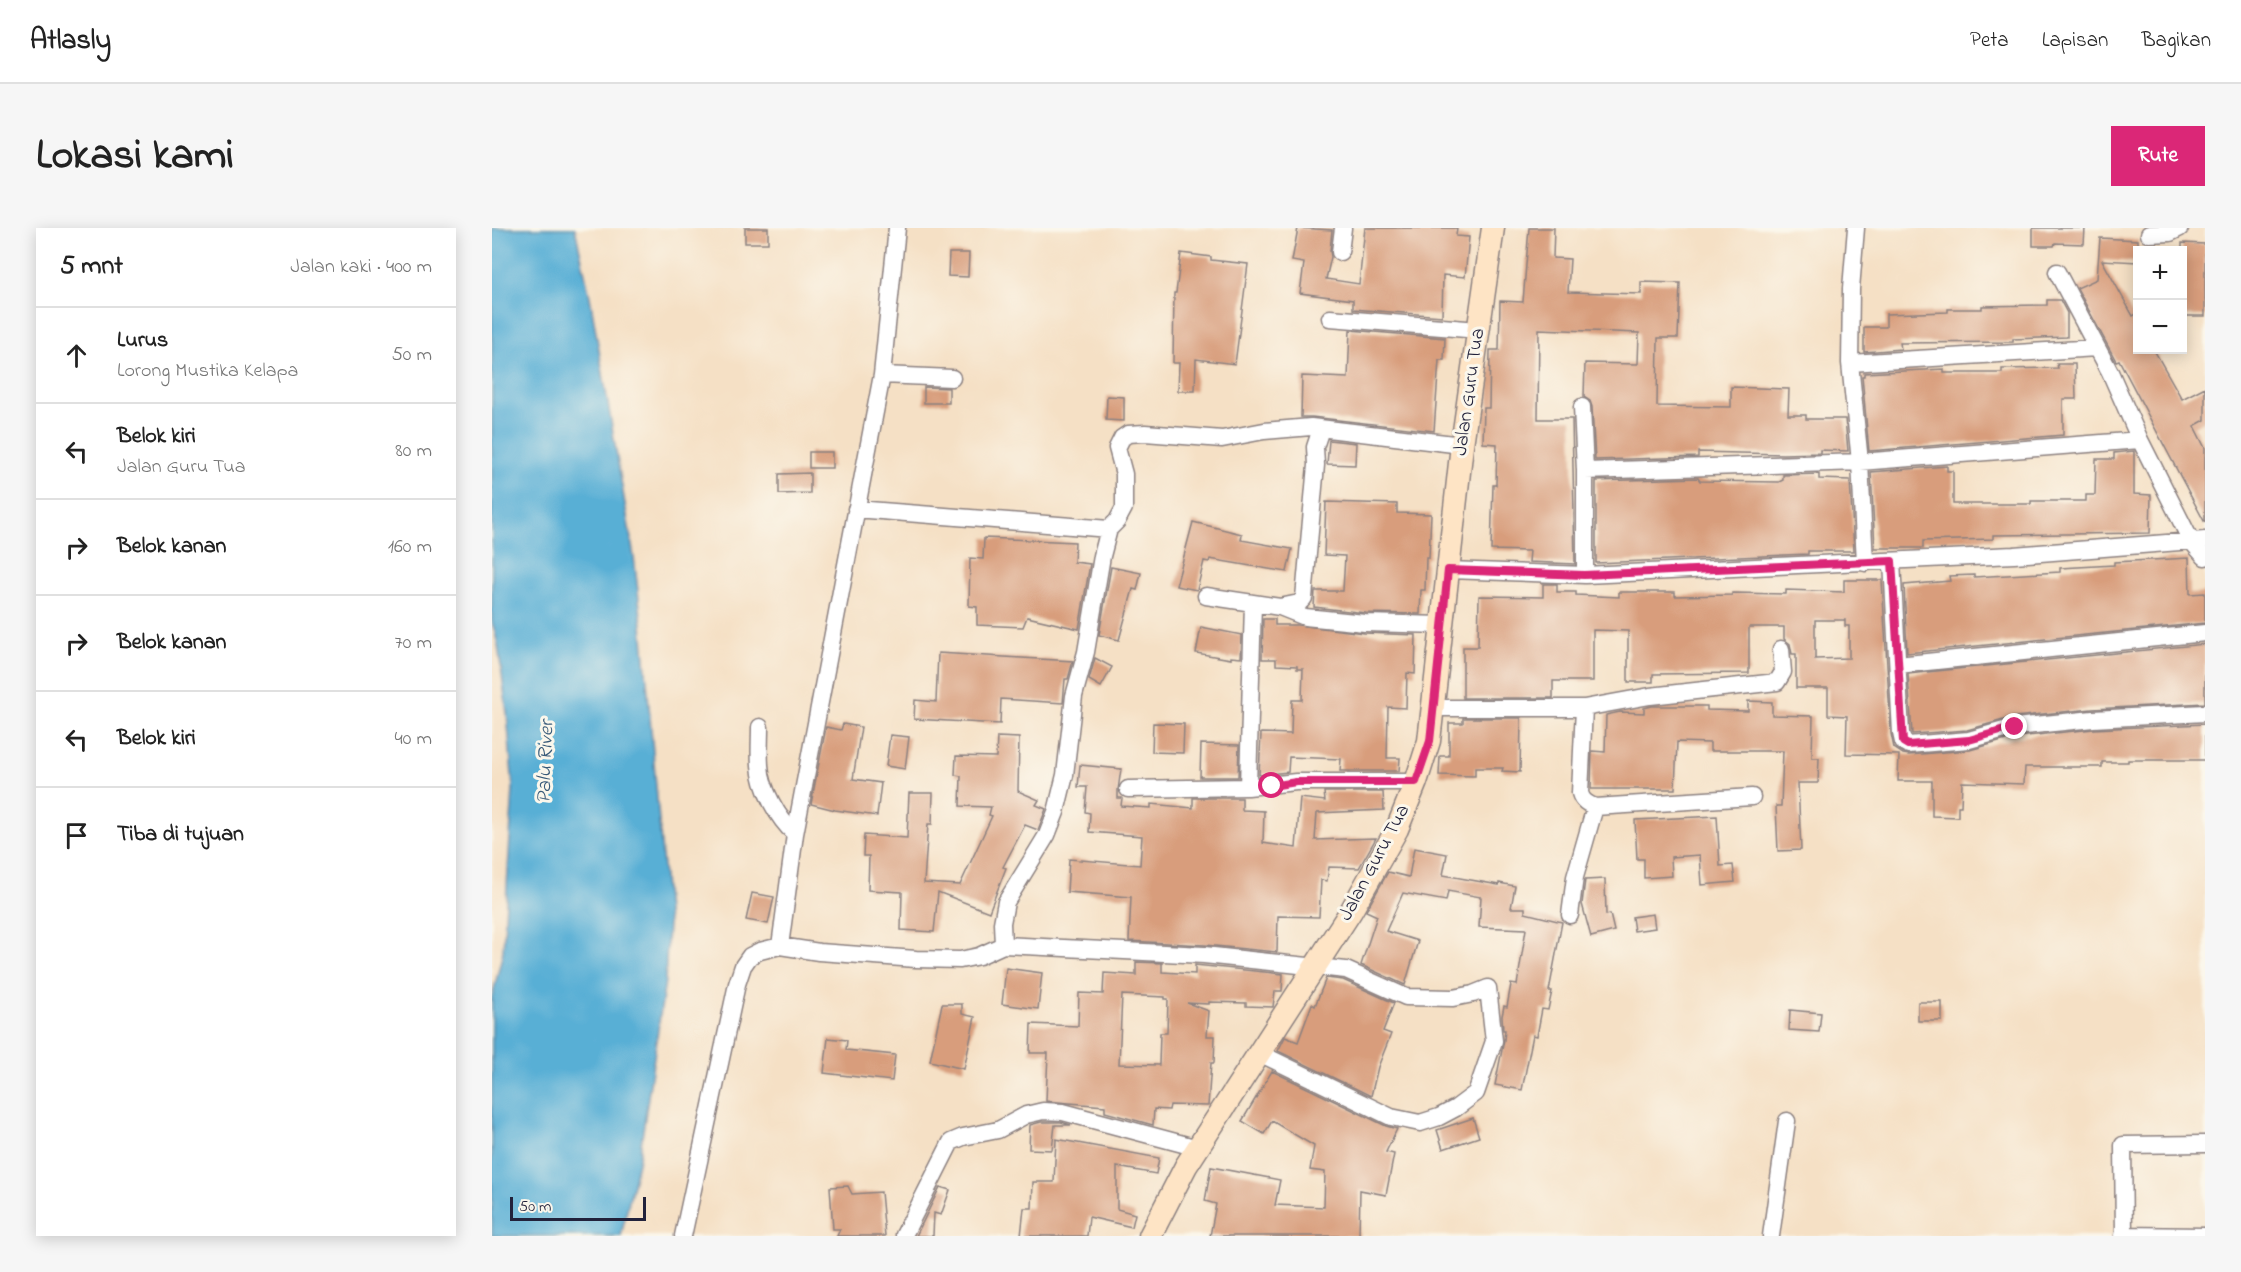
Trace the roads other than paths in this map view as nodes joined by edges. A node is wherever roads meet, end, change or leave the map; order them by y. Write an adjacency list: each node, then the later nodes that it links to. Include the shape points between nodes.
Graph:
1 (897, 228): 13 (street)
2 (1343, 228): 7 (street)
3 (1493, 228): 10 (main road, Jalan Guru Tua)
4 (1856, 228): 12 (street)
5 (2180, 228): 6 (street, via 2170,233)
6 (2149, 234)
7 (1340, 252)
8 (2057, 272): 11 (street)
9 (1330, 318): 10 (street)
10 (1479, 330): 18 (main road, Jalan Guru Tua)
11 (2097, 348): 12 (street); 17 (street)
12 (1850, 363): 19 (street)
13 (882, 375): 14 (street); 21 (street)
14 (952, 378)
15 (1582, 407): 20 (street)
16 (1321, 429): 18 (street); 22 (street, via 1296,428 1222,439 1128,434 1117,448 1124,474 1124,508); 31 (street, via 1315,447 1304,598)
17 (2140, 440): 19 (street); 23 (street)
18 (1462, 445): 27 (main road, Jalan Guru Tua)
19 (1860, 462): 20 (street); 26 (street)
20 (1585, 471): 28 (street)
21 (856, 509): 22 (street); 45 (street)
22 (1109, 529): 47 (street, via 1074,696 1065,775 1056,812 1006,902)
23 (2198, 540): 24 (street); 25 (street)
24 (2205, 557)
25 (1892, 561): 26 (street); 35 (street)
26 (1865, 564): 28 (street)
27 (1448, 570): 28 (street); 32 (main road, Jalan Guru Tua)
28 (1584, 575)
29 (1206, 596): 30 (street)
30 (1253, 603): 31 (street); 41 (street)
31 (1280, 607): 32 (street, via 1305,617)
32 (1442, 626): 36 (main road, Jalan Guru Tua)
33 (2205, 633): 35 (street)
34 (1781, 649): 37 (street, via 1784,672 1777,682 1650,696)
35 (1898, 665): 38 (street, via 1901,733 1908,745 1969,740 2015,727)
36 (1433, 708): 37 (street); 40 (main road, Jalan Guru Tua, via 1430,741)
37 (1584, 708): 44 (street, via 1580,793)
38 (2205, 713)
39 (760, 727): 45 (street, via 760,766 768,795)
40 (1416, 782): 41 (street, via 1296,782); 49 (main road, Jalan Guru Tua, via 1397,829)
41 (1248, 787): 42 (street)
42 (1128, 789)
43 (1752, 797): 44 (street)
44 (1595, 807): 46 (street, via 1575,877)
45 (795, 834): 48 (street)
46 (1570, 915)
47 (1003, 945): 48 (street, via 960,960); 49 (street, via 1204,955)
48 (780, 946): 56 (street, via 750,956 743,966)
49 (1315, 967): 50 (main road, Jalan Guru Tua); 50 (street, via 1346,970 1407,997 1453,998 1488,988 1494,1041 1476,1093 1456,1108 1420,1123 1391,1117)
50 (1259, 1053): 53 (main road, Jalan Guru Tua)
51 (1787, 1122): 58 (street)
52 (2205, 1144): 55 (street, via 2123,1145)
53 (1198, 1148): 54 (street, via 1063,1112 1035,1112 998,1130 951,1142); 57 (main road, Jalan Guru Tua)
54 (904, 1235)
55 (2124, 1235): 59 (street)
56 (683, 1236)
57 (1150, 1236)
58 (1772, 1236)
59 (2205, 1236)

